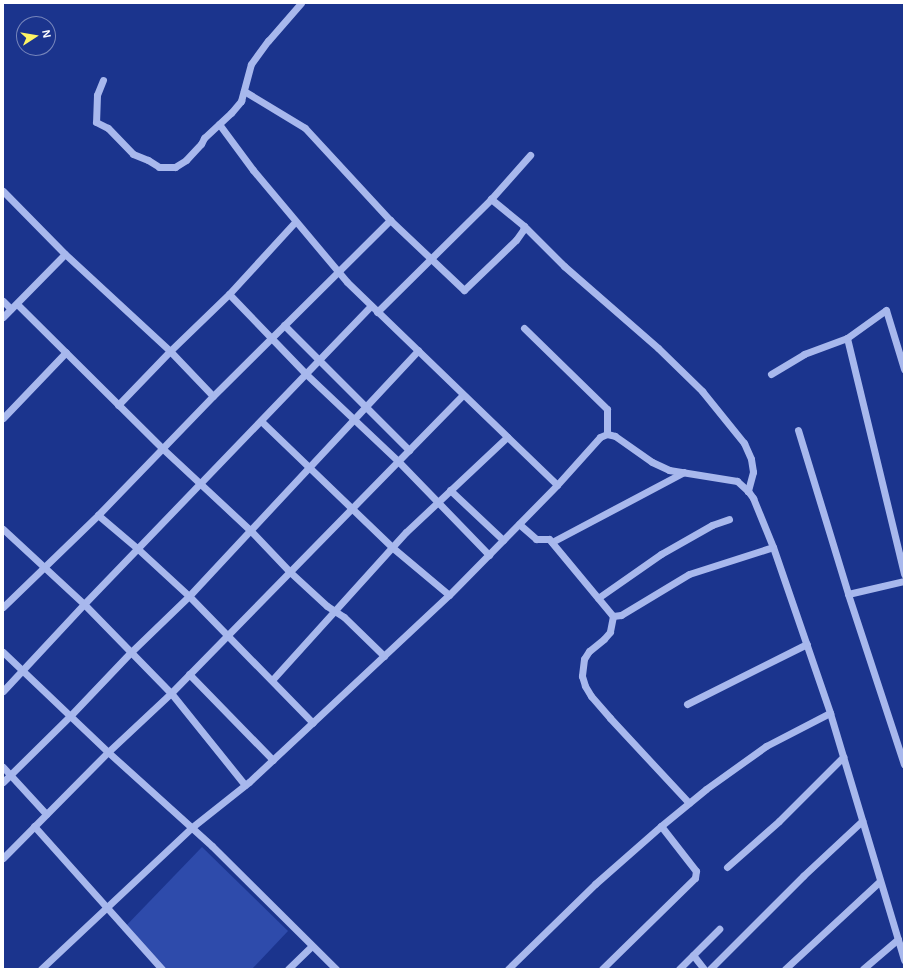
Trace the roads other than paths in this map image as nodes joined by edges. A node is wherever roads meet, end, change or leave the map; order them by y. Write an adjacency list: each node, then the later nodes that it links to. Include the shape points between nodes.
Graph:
1 (301, 3): 3 (street, via 251,64)
2 (103, 80): 4 (street, via 97,95 96,122 108,128 133,154 159,167 175,168)
3 (244, 91): 4 (street, via 241,101); 8 (street, via 305,128)
4 (220, 124): 9 (street)
5 (530, 155): 7 (street)
6 (3, 191): 11 (street)
7 (491, 199): 10 (street); 12 (street)
8 (390, 220): 12 (street); 13 (street)
9 (295, 222): 13 (street); 14 (street)
10 (524, 226): 12 (street, via 522,234 464,290); 49 (street, via 564,266 658,348 702,392 744,443 753,472)
11 (65, 254): 16 (street); 25 (street)
12 (432, 259): 18 (street)
13 (339, 272): 17 (street); 20 (street)
14 (228, 294): 22 (street); 25 (street)
15 (3, 301): 16 (street)
16 (14, 306): 19 (street); 26 (street)
17 (371, 306): 18 (street); 27 (street)
18 (377, 312): 24 (street)
19 (3, 318)
20 (284, 325): 22 (street); 27 (street)
21 (524, 328): 39 (street, via 607,409)
22 (272, 338): 29 (street); 32 (street)
23 (847, 338): 28 (street, via 886,310); 30 (street, via 804,354); 65 (street)
24 (418, 350): 31 (street); 34 (street)
25 (170, 351): 32 (street); 33 (street)
26 (66, 352): 33 (street); 35 (street)
27 (319, 360): 29 (street); 34 (street)
28 (904, 369)
29 (306, 374): 36 (street); 37 (street)
30 (771, 374)
31 (463, 395): 40 (street); 42 (street)
32 (212, 396): 41 (street)
33 (118, 405): 41 (street)
34 (366, 406): 37 (street); 42 (street)
35 (5, 413)
36 (261, 420): 44 (street); 46 (street)
37 (353, 420): 43 (street); 44 (street)
38 (798, 430): 67 (street)
39 (607, 434): 45 (street, via 615,436 652,462 669,470); 47 (street, via 600,437)
40 (507, 437): 47 (street); 48 (street)
41 (162, 448): 46 (street); 52 (street)
42 (409, 450): 43 (street)
43 (398, 462): 50 (street); 51 (street)
44 (309, 467): 51 (street); 56 (street)
45 (684, 472): 49 (street, via 732,479); 58 (street)
46 (201, 484): 56 (street); 61 (street)
47 (557, 485): 54 (street)
48 (450, 490): 50 (street); 57 (street)
49 (748, 491): 59 (street)
50 (437, 502): 60 (street); 62 (street)
51 (351, 508): 60 (street); 64 (street)
52 (98, 515): 61 (street); 63 (street)
53 (729, 519): 70 (street, via 712,525 661,554)
54 (519, 524): 57 (street); 58 (street, via 536,539 545,538)
55 (3, 529): 63 (street)
56 (250, 530): 64 (street); 69 (street)
57 (503, 540): 62 (street)
58 (552, 542): 70 (street)
59 (772, 547): 74 (street, via 689,574 620,615); 76 (street)
60 (393, 548): 68 (street); 73 (street)
61 (138, 549): 69 (street); 71 (street)
62 (489, 555): 68 (street)
63 (44, 567): 71 (street); 72 (street)
64 (290, 572): 73 (street); 75 (street)
65 (904, 574)
66 (904, 581): 67 (street)
67 (848, 594): 89 (street)
68 (449, 595): 79 (street)
69 (189, 596): 75 (street); 78 (street)
70 (598, 598): 74 (street)
71 (84, 604): 78 (street); 80 (street)
72 (3, 607)
73 (335, 611): 79 (street); 82 (street)
74 (613, 616): 98 (street, via 610,632 584,659 582,676 585,686 610,718)
75 (227, 634): 81 (street); 82 (street)
76 (807, 644): 85 (street); 86 (street)
77 (3, 652): 80 (street)
78 (130, 652): 84 (street); 87 (street)
79 (384, 656): 88 (street)
80 (22, 671): 83 (street); 87 (street)
81 (189, 674): 84 (street); 92 (street)
82 (273, 680): 88 (street)
83 (3, 692)
84 (171, 693): 90 (street); 97 (street)
85 (687, 704)
86 (830, 713): 91 (street); 98 (street, via 766,746)
87 (70, 716): 90 (street); 95 (street)
88 (313, 723): 92 (street)
89 (902, 751): 93 (street)
90 (108, 752): 99 (street); 103 (street)
91 (843, 757): 100 (street); 105 (street, via 779,821)
92 (273, 760): 97 (street)
93 (904, 764)
94 (3, 767): 95 (street)
95 (10, 775): 96 (street); 99 (street)
96 (3, 782)
97 (245, 785): 103 (street)
98 (689, 803): 102 (street)
99 (46, 814): 101 (street)
100 (862, 821): 106 (street); 121 (street)
101 (34, 826): 104 (street); 107 (street)
102 (661, 826): 117 (street, via 595,884); 118 (street, via 696,871 695,878)
103 (191, 828): 107 (street); 110 (street)
104 (3, 858)
105 (727, 867)
106 (880, 881): 109 (street); 122 (street)
107 (106, 907): 113 (street); 114 (street)
108 (719, 929): 111 (street)
109 (898, 939): 112 (street); 123 (street)
110 (312, 946): 115 (street); 116 (street)
111 (693, 955): 119 (street); 120 (street)
112 (904, 960)
113 (41, 969)
114 (162, 969)
115 (288, 969)
116 (336, 969)
117 (508, 969)
118 (602, 969)
119 (679, 969)
120 (704, 969)
121 (710, 969)
122 (785, 969)
123 (863, 969)

